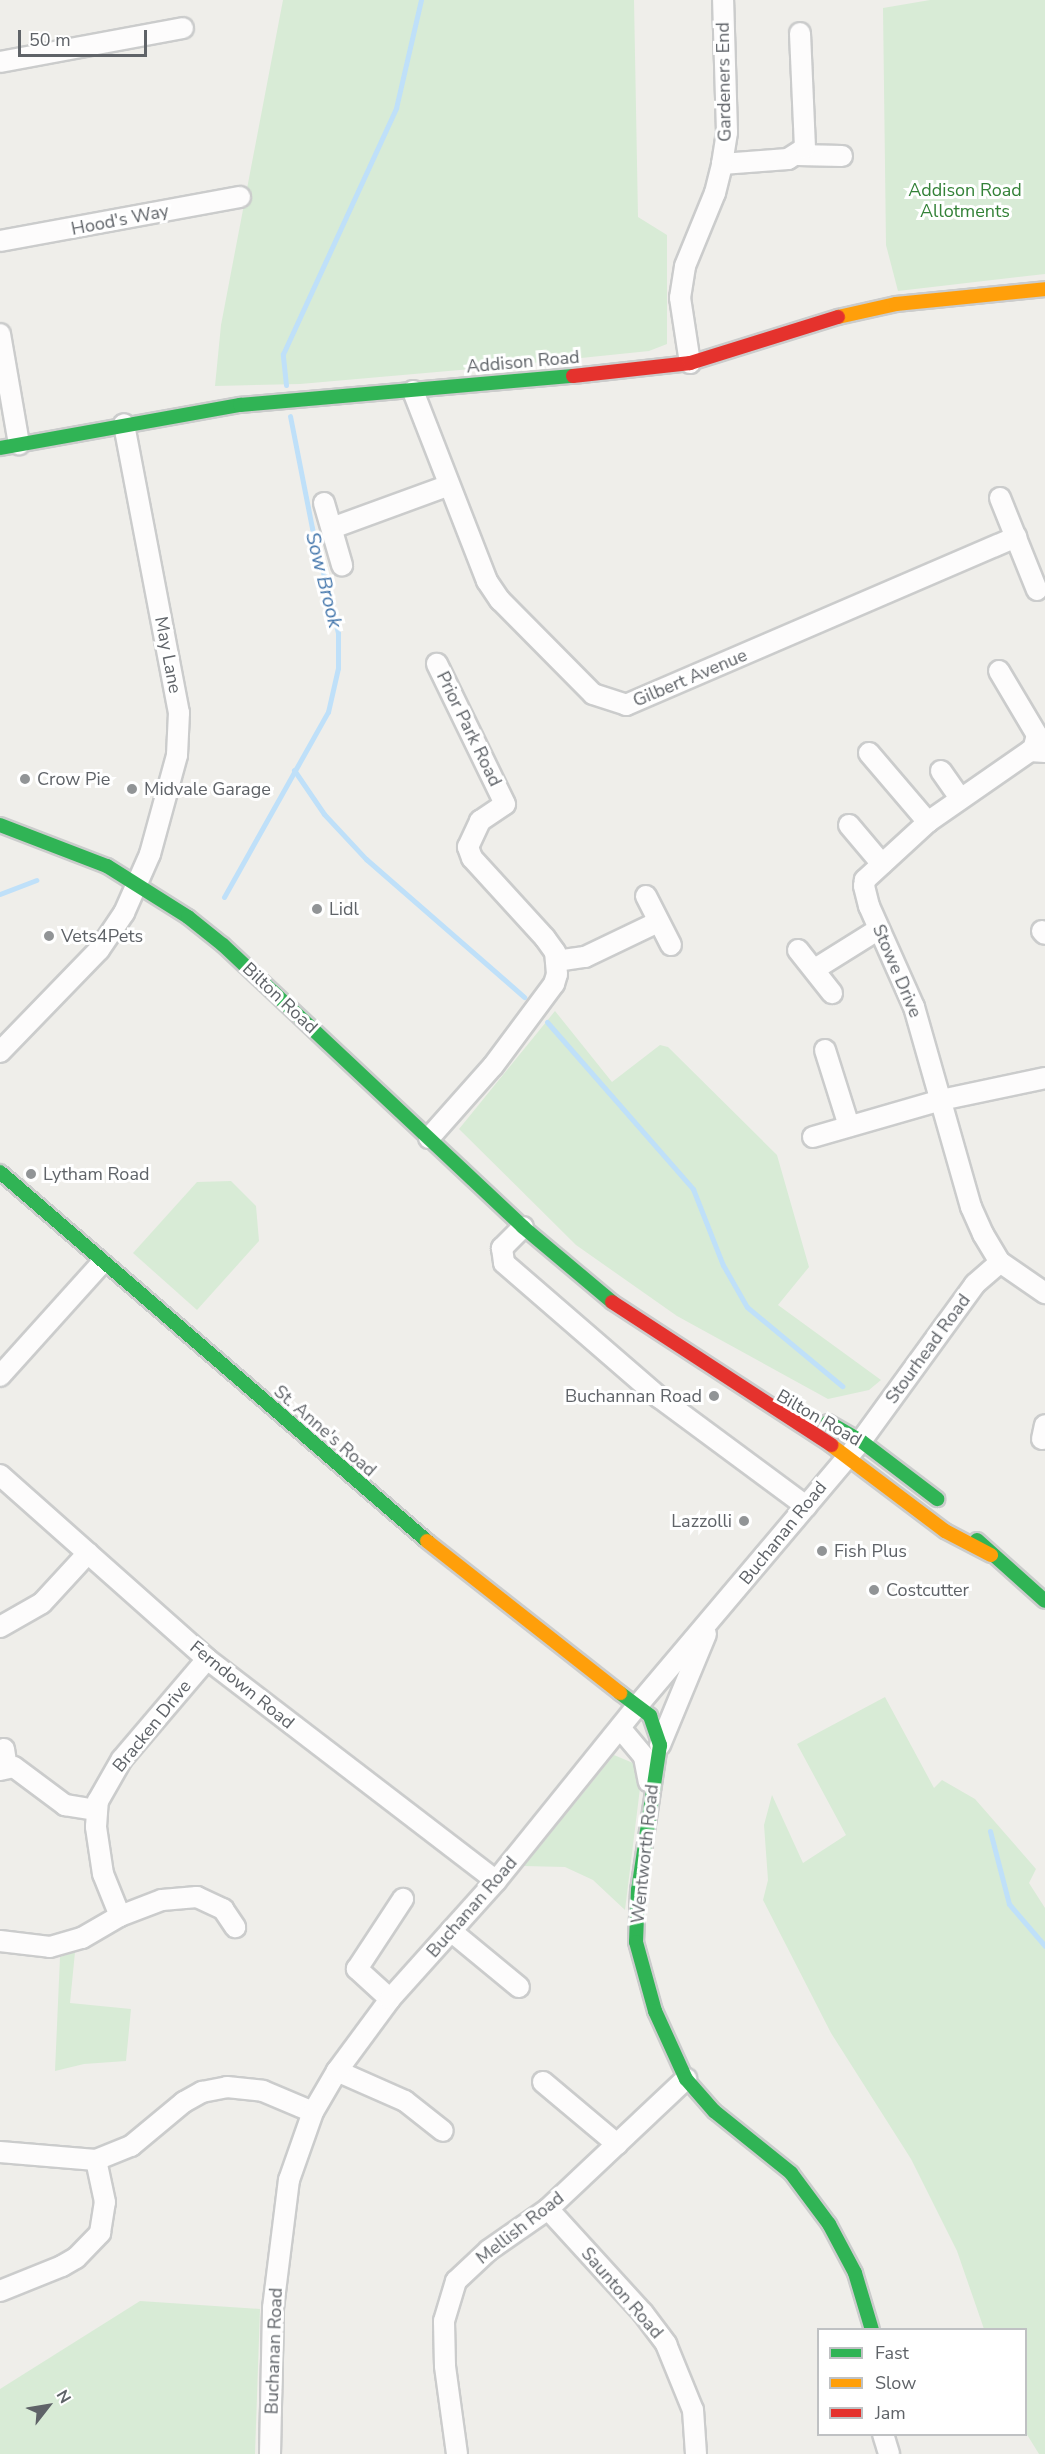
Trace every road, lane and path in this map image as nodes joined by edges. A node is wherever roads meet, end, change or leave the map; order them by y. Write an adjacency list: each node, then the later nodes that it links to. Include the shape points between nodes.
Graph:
1 (723, 0): 7 (street, Gardeners End, via 727,132)
2 (183, 28): 4 (street)
3 (800, 33): 5 (street, via 808,140)
4 (0, 62)
5 (798, 155): 6 (street, Gardeners End); 7 (street, Gardeners End)
6 (842, 156)
7 (723, 164): 12 (street, Gardeners End, via 685,266 680,298)
8 (240, 197): 9 (street, Hood's Way)
9 (0, 241)
10 (1045, 289): 12 (street, Addison Road, via 896,304 833,318)
11 (0, 334): 15 (street)
12 (690, 363): 13 (street, Addison Road)
13 (413, 391): 14 (street, Addison Road, via 240,405); 16 (street, Gilbert Avenue)
14 (124, 424): 15 (street, Addison Road); 33 (street, May Lane, via 179,713 177,755)
15 (9, 446)
16 (447, 486): 19 (street); 20 (street, Gilbert Avenue, via 487,580 500,600 593,694 626,705)
17 (1000, 498): 20 (street)
18 (324, 503): 19 (street)
19 (332, 528): 21 (street)
20 (1016, 537): 22 (street)
21 (342, 565)
22 (1037, 590)
23 (437, 664): 39 (street, Prior Park Road, via 505,804 480,821 468,848 472,858 545,938)
24 (999, 671): 25 (street, Stowe Drive, via 1037,735)
25 (1039, 751): 28 (street, Stowe Drive)
26 (869, 753): 29 (street)
27 (941, 771): 28 (street)
28 (960, 798): 29 (street, Stowe Drive)
29 (928, 822): 32 (street, Stowe Drive)
30 (0, 825): 33 (street, Bilton Road, via 88,858)
31 (849, 825): 32 (street)
32 (882, 864): 36 (street, Stowe Drive, via 864,886)
33 (139, 884): 43 (street, via 99,950); 48 (street, Bilton Road, via 218,940)
34 (645, 896): 35 (street)
35 (658, 922): 37 (street); 39 (street, via 585,957)
36 (879, 929): 40 (street); 45 (street, Stowe Drive, via 914,1007)
37 (671, 945)
38 (798, 950): 40 (street)
39 (556, 961): 48 (street, via 554,984 493,1066)
40 (815, 969): 41 (street)
41 (832, 993)
42 (825, 1050): 46 (street)
43 (0, 1052)
44 (1045, 1078): 45 (street)
45 (941, 1101): 46 (street); 51 (street, Stowe Drive, via 971,1207)
46 (849, 1126): 47 (street)
47 (813, 1137)
48 (429, 1138): 50 (street, Bilton Road)
49 (0, 1172): 52 (street, St. Anne's Road)
50 (523, 1227): 54 (street, Bilton Road); 61 (street, via 502,1248 504,1263 660,1398)
51 (1000, 1262): 53 (street); 58 (street, Stourhead Road, via 975,1284)
52 (101, 1264): 55 (street); 68 (street, St. Anne's Road, via 469,1577)
53 (1045, 1293)
54 (625, 1313): 56 (street, Bilton Road); 59 (street, Bilton Road)
55 (0, 1376)
56 (783, 1396)
57 (818, 1416): 58 (street, Bilton Road)
58 (861, 1441): 59 (street, Buchanan Road); 63 (street, Bilton Road, via 955,1515)
59 (848, 1456): 61 (street, Buchanan Road); 63 (street, Bilton Road, via 945,1531)
60 (0, 1475): 62 (street, Ferndown Road)
61 (806, 1506): 65 (street, Buchanan Road)
62 (88, 1553): 66 (street, via 42,1603); 67 (street, Ferndown Road)
63 (991, 1555): 64 (street, Bilton Road)
64 (1045, 1601)
65 (713, 1617): 68 (street, Buchanan Road); 70 (street)
66 (0, 1627)
67 (207, 1659): 73 (street, Bracken Drive, via 123,1759); 74 (street, Ferndown Road)
68 (638, 1705): 69 (street, Buchanan Road); 70 (street, via 657,1728)
69 (620, 1728): 72 (street, via 644,1757); 74 (street, Buchanan Road)
70 (660, 1745): 72 (street, Wentworth Road)
71 (4, 1762): 73 (street, via 32,1778 50,1797 65,1805)
72 (651, 1790): 83 (street, Wentworth Road, via 638,1890 636,1942 655,2011)
73 (97, 1810): 76 (street, Bracken Drive, via 103,1874)
74 (496, 1881): 78 (street, Buchanan Road)
75 (403, 1899): 81 (street, via 357,1969)
76 (120, 1916): 77 (street, via 181,1897 197,1898 229,1902); 79 (street, via 82,1938 50,1947)
77 (236, 1927)
78 (451, 1932): 80 (street); 81 (street, Buchanan Road)
79 (0, 1941)
80 (519, 1987)
81 (390, 1999): 82 (street, Buchanan Road)
82 (337, 2071): 85 (street, Buchanan Road); 86 (street, via 405,2101)
83 (686, 2079): 87 (street, Mellish Road); 92 (street, Wentworth Road, via 714,2111 791,2173 830,2224 855,2273)
84 (543, 2082): 87 (street)
85 (313, 2112): 89 (street, via 263,2091 227,2087 202,2092 170,2112 131,2146); 94 (street, Buchanan Road, via 289,2180 278,2250)
86 (443, 2131)
87 (617, 2144): 90 (street, Mellish Road)
88 (0, 2152): 89 (street)
89 (96, 2160): 91 (street, via 105,2202 100,2233 69,2262)
90 (549, 2209): 95 (street, Mellish Road, via 489,2250 456,2282 449,2298 444,2321 445,2366); 96 (street, Saunton Road, via 666,2344 693,2410)
91 (0, 2291)
92 (871, 2328)
93 (884, 2436): 97 (street)
94 (270, 2454)
95 (457, 2454)
96 (696, 2454)
97 (889, 2454)

